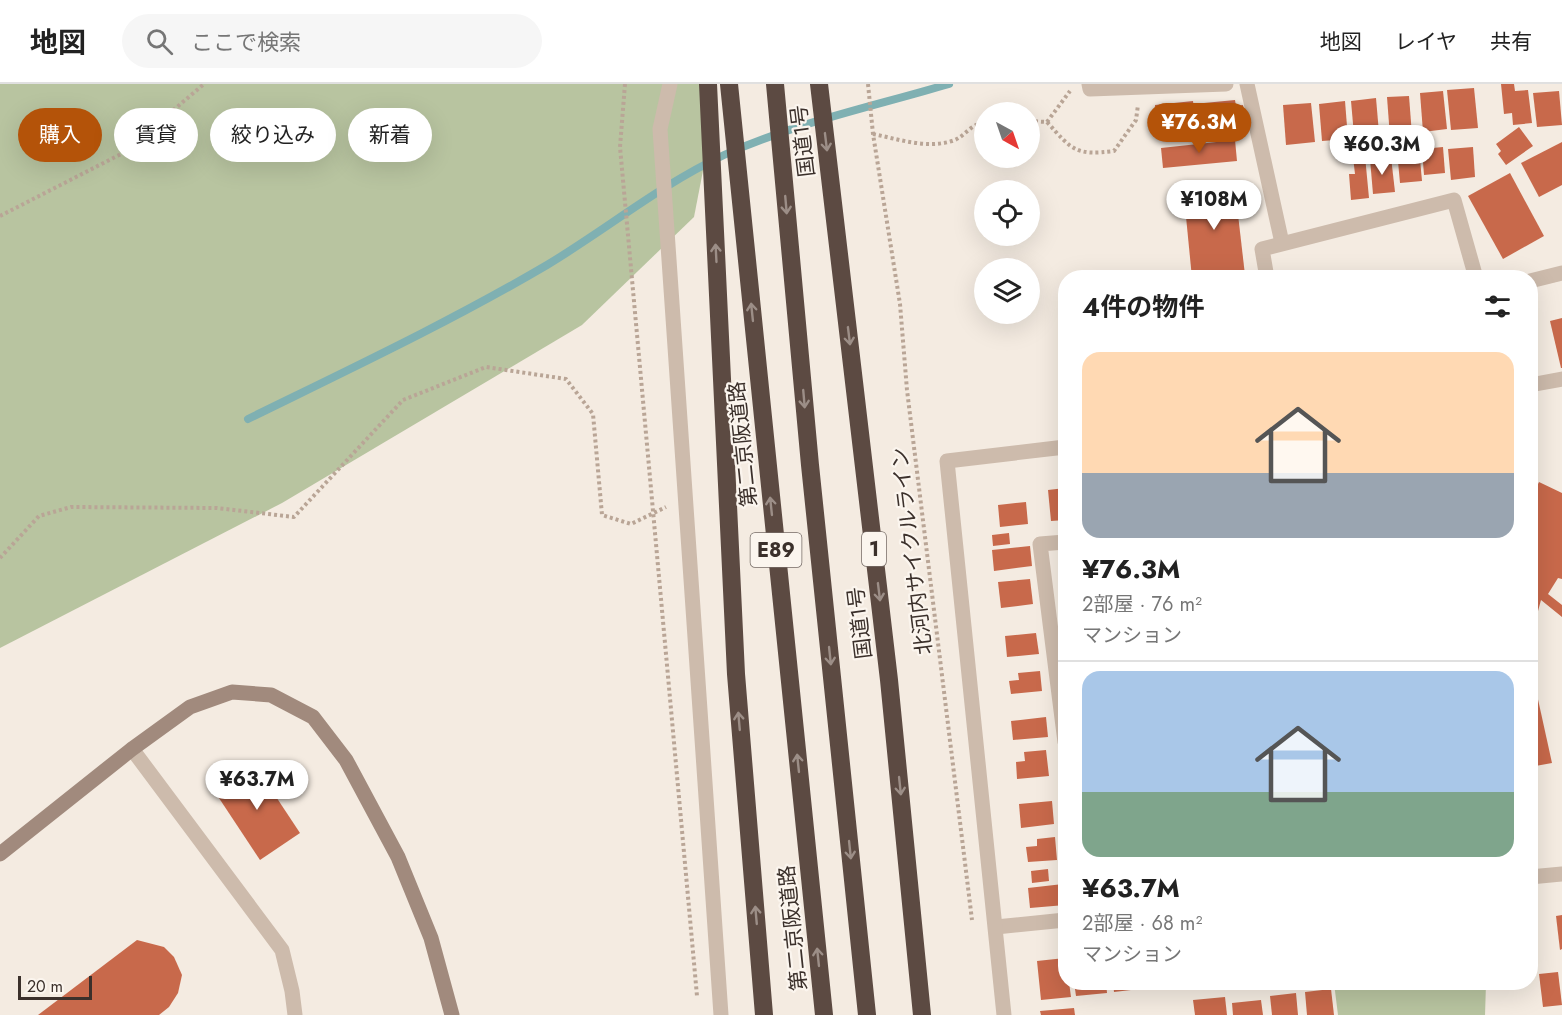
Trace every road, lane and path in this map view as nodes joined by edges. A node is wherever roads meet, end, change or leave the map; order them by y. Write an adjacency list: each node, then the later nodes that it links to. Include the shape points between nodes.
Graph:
1 (204, 84): 17 (path, via 123,153)
2 (625, 84): 37 (path, via 620,147)
3 (670, 84): 26 (street, via 660,129)
4 (708, 84): 41 (highway, one-way to 4, via 736,674)
5 (729, 84): 42 (highway, 第二京阪道路 / E89, one-way to 5)
6 (776, 84): 43 (highway, E89, one-way to 43, via 810,465)
7 (819, 84): 44 (highway, 国道1号 / 1, one-way to 44, via 889,680)
8 (868, 84): 16 (path, 北河内サイクルライン)
9 (1226, 84): 11 (street)
10 (1247, 84): 18 (street)
11 (1142, 86): 12 (street); 14 (path, via 1136,120 1114,151 1086,154 1064,140)
12 (1090, 87): 14 (path, via 1070,91)
13 (1040, 122): 14 (path)
14 (1047, 122)
15 (974, 125): 16 (path, via 953,141 922,144)
16 (873, 134): 34 (path, 北河内サイクルライン, via 900,304 907,390)
17 (0, 216)
18 (1282, 243): 19 (street, via 1262,249); 20 (street, via 1454,200)
19 (1266, 270)
20 (1474, 270)
21 (1562, 273): 22 (street)
22 (1538, 279)
23 (1562, 379): 24 (street)
24 (1538, 384)
25 (1058, 448): 36 (street, via 947,461)
26 (685, 497): 28 (path, via 631,524 602,515 593,414 566,379 486,367 403,400 294,517 217,508 71,507 39,516); 40 (street)
27 (1058, 543): 29 (street, via 1040,544)
28 (0, 558)
29 (1058, 651)
30 (132, 749): 31 (street); 38 (street, via 282,950); 39 (street, via 190,707 232,692 271,695 313,717 346,760 398,857 431,939)
31 (0, 854)
32 (1562, 874): 33 (street)
33 (1538, 876)
34 (972, 921)
35 (1058, 921): 36 (street)
36 (996, 927): 45 (street)
37 (698, 1003)
38 (295, 1015)
39 (452, 1015)
40 (721, 1015)
41 (764, 1015)
42 (824, 1015)
43 (867, 1015)
44 (922, 1015)
45 (1004, 1015)

